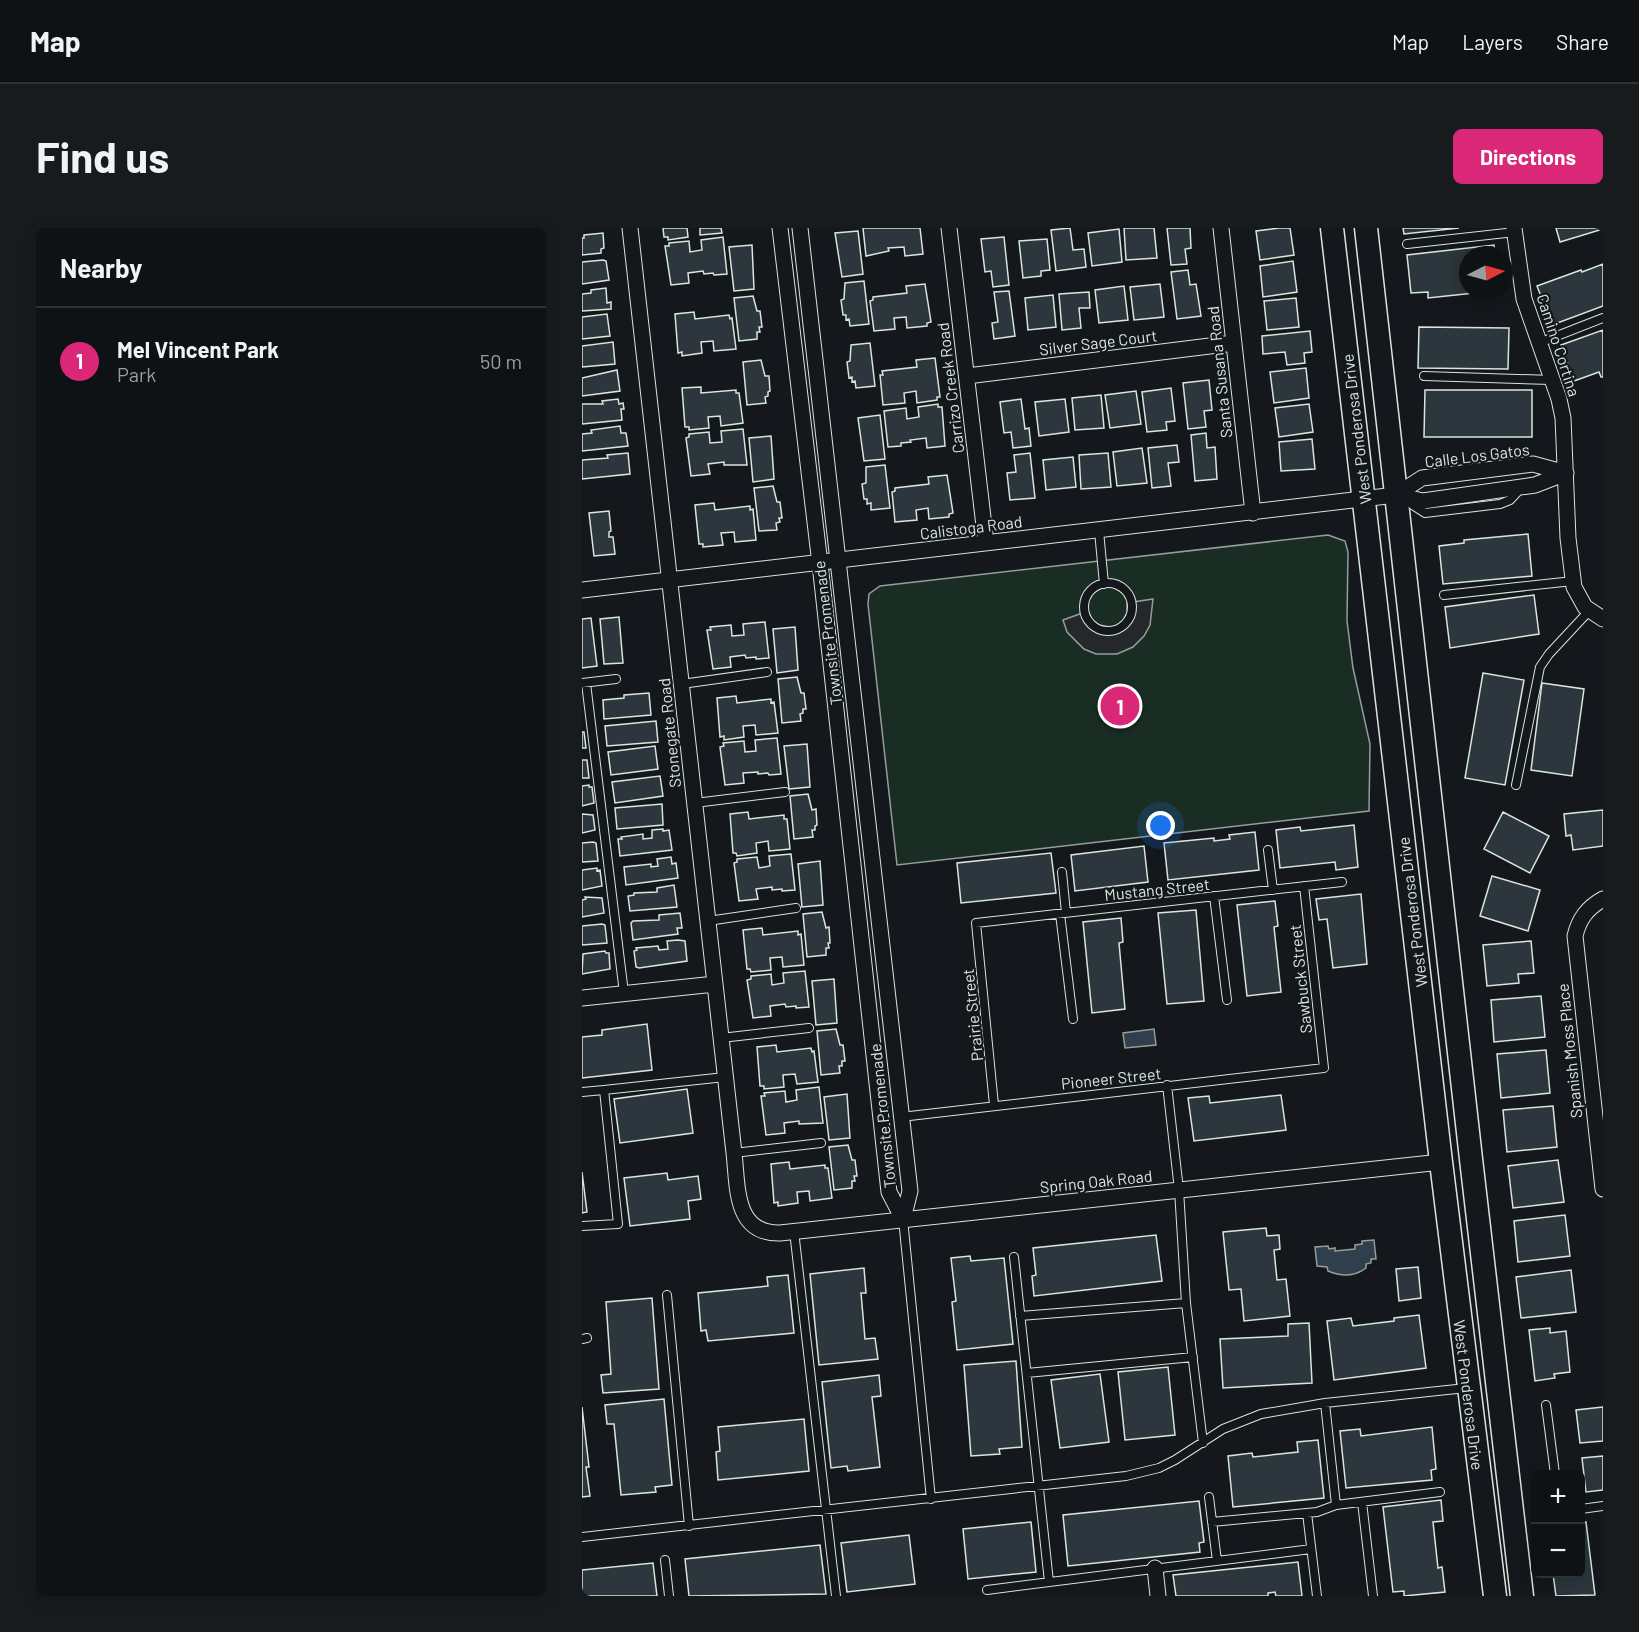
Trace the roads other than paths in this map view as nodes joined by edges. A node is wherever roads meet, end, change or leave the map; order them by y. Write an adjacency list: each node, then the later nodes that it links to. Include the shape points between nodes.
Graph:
1 (630, 228): 24 (street, Stonegate Road)
2 (780, 228): 23 (street, Townsite Promenade)
3 (800, 228): 22 (street, Townsite Promenade)
4 (949, 228): 13 (street, Carrizo Creek Road)
5 (1221, 228): 12 (street, Santa Susana Road)
6 (1332, 228): 18 (main road, West Ponderosa Drive)
7 (1366, 228): 17 (main road, West Ponderosa Drive)
8 (1515, 230): 9 (lane); 11 (street, Camino Cortina, via 1524,299)
9 (1407, 244)
10 (1603, 318): 11 (lane)
11 (1539, 343): 15 (street, Camino Cortina)
12 (1234, 344): 13 (street, Silver Sage Court); 19 (street, Santa Susana Road)
13 (967, 376): 21 (street, Carrizo Creek Road)
14 (1424, 376): 15 (lane)
15 (1552, 380): 16 (street, Camino Cortina, via 1563,418)
16 (1566, 473): 17 (street, Calle Los Gatos, via 1535,485 1423,501); 17 (street, Calle Los Gatos, via 1533,464 1422,478); 25 (street)
17 (1396, 495): 18 (street, Calle Los Gatos); 65 (main road, West Ponderosa Drive)
18 (1365, 499): 19 (street, Calistoga Road); 66 (main road, West Ponderosa Drive)
19 (1253, 513): 20 (street, Calistoga Road)
20 (1099, 531): 21 (street, Calistoga Road); 26 (lane)
21 (986, 543): 22 (street, Calistoga Road)
22 (837, 561): 23 (street, Calistoga Road); 62 (street, Townsite Promenade)
23 (820, 564): 24 (street, Calistoga Road); 69 (street, Townsite Promenade, via 889,1192)
24 (671, 581): 27 (street, Calistoga Road); 34 (street, Stonegate Road)
25 (1573, 581): 28 (lane); 29 (street, via 1578,598)
26 (1104, 584): 26 (lane, via 1090,591 1085,614 1094,627 1109,631 1123,625 1131,605 1119,586)
27 (582, 590)
28 (1444, 595)
29 (1589, 611): 30 (street); 35 (lane, via 1540,667)
30 (1603, 620)
31 (767, 672): 34 (lane)
32 (616, 679): 33 (lane)
33 (584, 683): 50 (lane)
34 (682, 684): 37 (street, Stonegate Road)
35 (1516, 785)
36 (785, 792): 37 (lane)
37 (695, 803): 47 (street, Stonegate Road)
38 (1268, 850): 42 (lane)
39 (1062, 872): 46 (lane)
40 (1342, 882): 41 (lane, Mustang Street)
41 (1304, 886): 42 (lane, Mustang Street); 56 (lane, Sawbuck Street)
42 (1273, 890): 43 (lane, Mustang Street)
43 (1214, 896): 46 (lane, Mustang Street); 52 (lane)
44 (1603, 899): 67 (street, Spanish Moss Place, via 1586,912 1577,927 1575,945)
45 (796, 908): 47 (lane)
46 (1063, 913): 48 (lane, Mustang Street); 53 (lane)
47 (708, 921): 49 (street, Stonegate Road)
48 (976, 923): 61 (lane, Prairie Street)
49 (715, 984): 50 (street); 55 (street, Stonegate Road)
50 (624, 993): 51 (street)
51 (582, 998)
52 (1227, 1000)
53 (1073, 1019)
54 (809, 1028): 55 (lane)
55 (721, 1038): 57 (street, Stonegate Road)
56 (1324, 1068): 58 (lane, Pioneer Street)
57 (725, 1077): 59 (lane); 64 (street, Stonegate Road)
58 (1167, 1085): 61 (lane, Pioneer Street); 68 (lane)
59 (604, 1090): 60 (lane); 70 (lane, via 618,1224)
60 (582, 1092)
61 (994, 1105): 62 (lane, Pioneer Street)
62 (901, 1117): 69 (street, Townsite Promenade, via 910,1191)
63 (821, 1143): 64 (lane)
64 (734, 1153): 71 (street, Stonegate Road, via 742,1209)
65 (1471, 1159): 66 (main road); 109 (main road, West Ponderosa Drive)
66 (1441, 1162): 68 (street, Spring Oak Road); 79 (main road, West Ponderosa Drive)
67 (1603, 1189)
68 (1179, 1190): 69 (street, Spring Oak Road); 75 (lane)
69 (903, 1219): 72 (street, Spring Oak Road); 87 (lane)
70 (582, 1226)
71 (757, 1228): 72 (street, Spring Oak Road, via 771,1233)
72 (794, 1231): 92 (lane)
73 (1014, 1257): 76 (lane)
74 (668, 1295): 95 (lane)
75 (1186, 1303): 76 (lane); 77 (lane)
76 (1020, 1316): 78 (lane)
77 (1193, 1357): 78 (lane); 82 (lane)
78 (1027, 1373): 84 (lane)
79 (1468, 1388): 80 (lane); 108 (main road, West Ponderosa Drive)
80 (1325, 1403): 82 (lane, via 1245,1419); 89 (lane)
81 (1546, 1405): 83 (lane)
82 (1203, 1443): 84 (lane, via 1175,1460 1143,1472)
83 (1554, 1470)
84 (1039, 1487): 87 (lane); 101 (lane)
85 (1440, 1492): 88 (lane)
86 (1209, 1497): 94 (lane)
87 (931, 1499): 92 (lane)
88 (1362, 1502): 89 (lane); 107 (lane)
89 (1336, 1505): 93 (lane)
90 (1603, 1506): 91 (lane)
91 (1585, 1508)
92 (825, 1511): 95 (lane); 104 (lane)
93 (1307, 1513): 94 (lane); 97 (lane)
94 (1212, 1522): 99 (lane)
95 (689, 1526): 96 (lane)
96 (582, 1538)
97 (1311, 1549): 99 (lane); 106 (lane)
98 (665, 1560): 103 (lane)
99 (1216, 1561): 100 (lane)
100 (1155, 1568): 101 (lane); 105 (street)
101 (1049, 1582): 102 (lane)
102 (987, 1590)
103 (669, 1596)
104 (836, 1596)
105 (1158, 1596)
106 (1317, 1596)
107 (1373, 1596)
108 (1495, 1596)
109 (1522, 1596)

